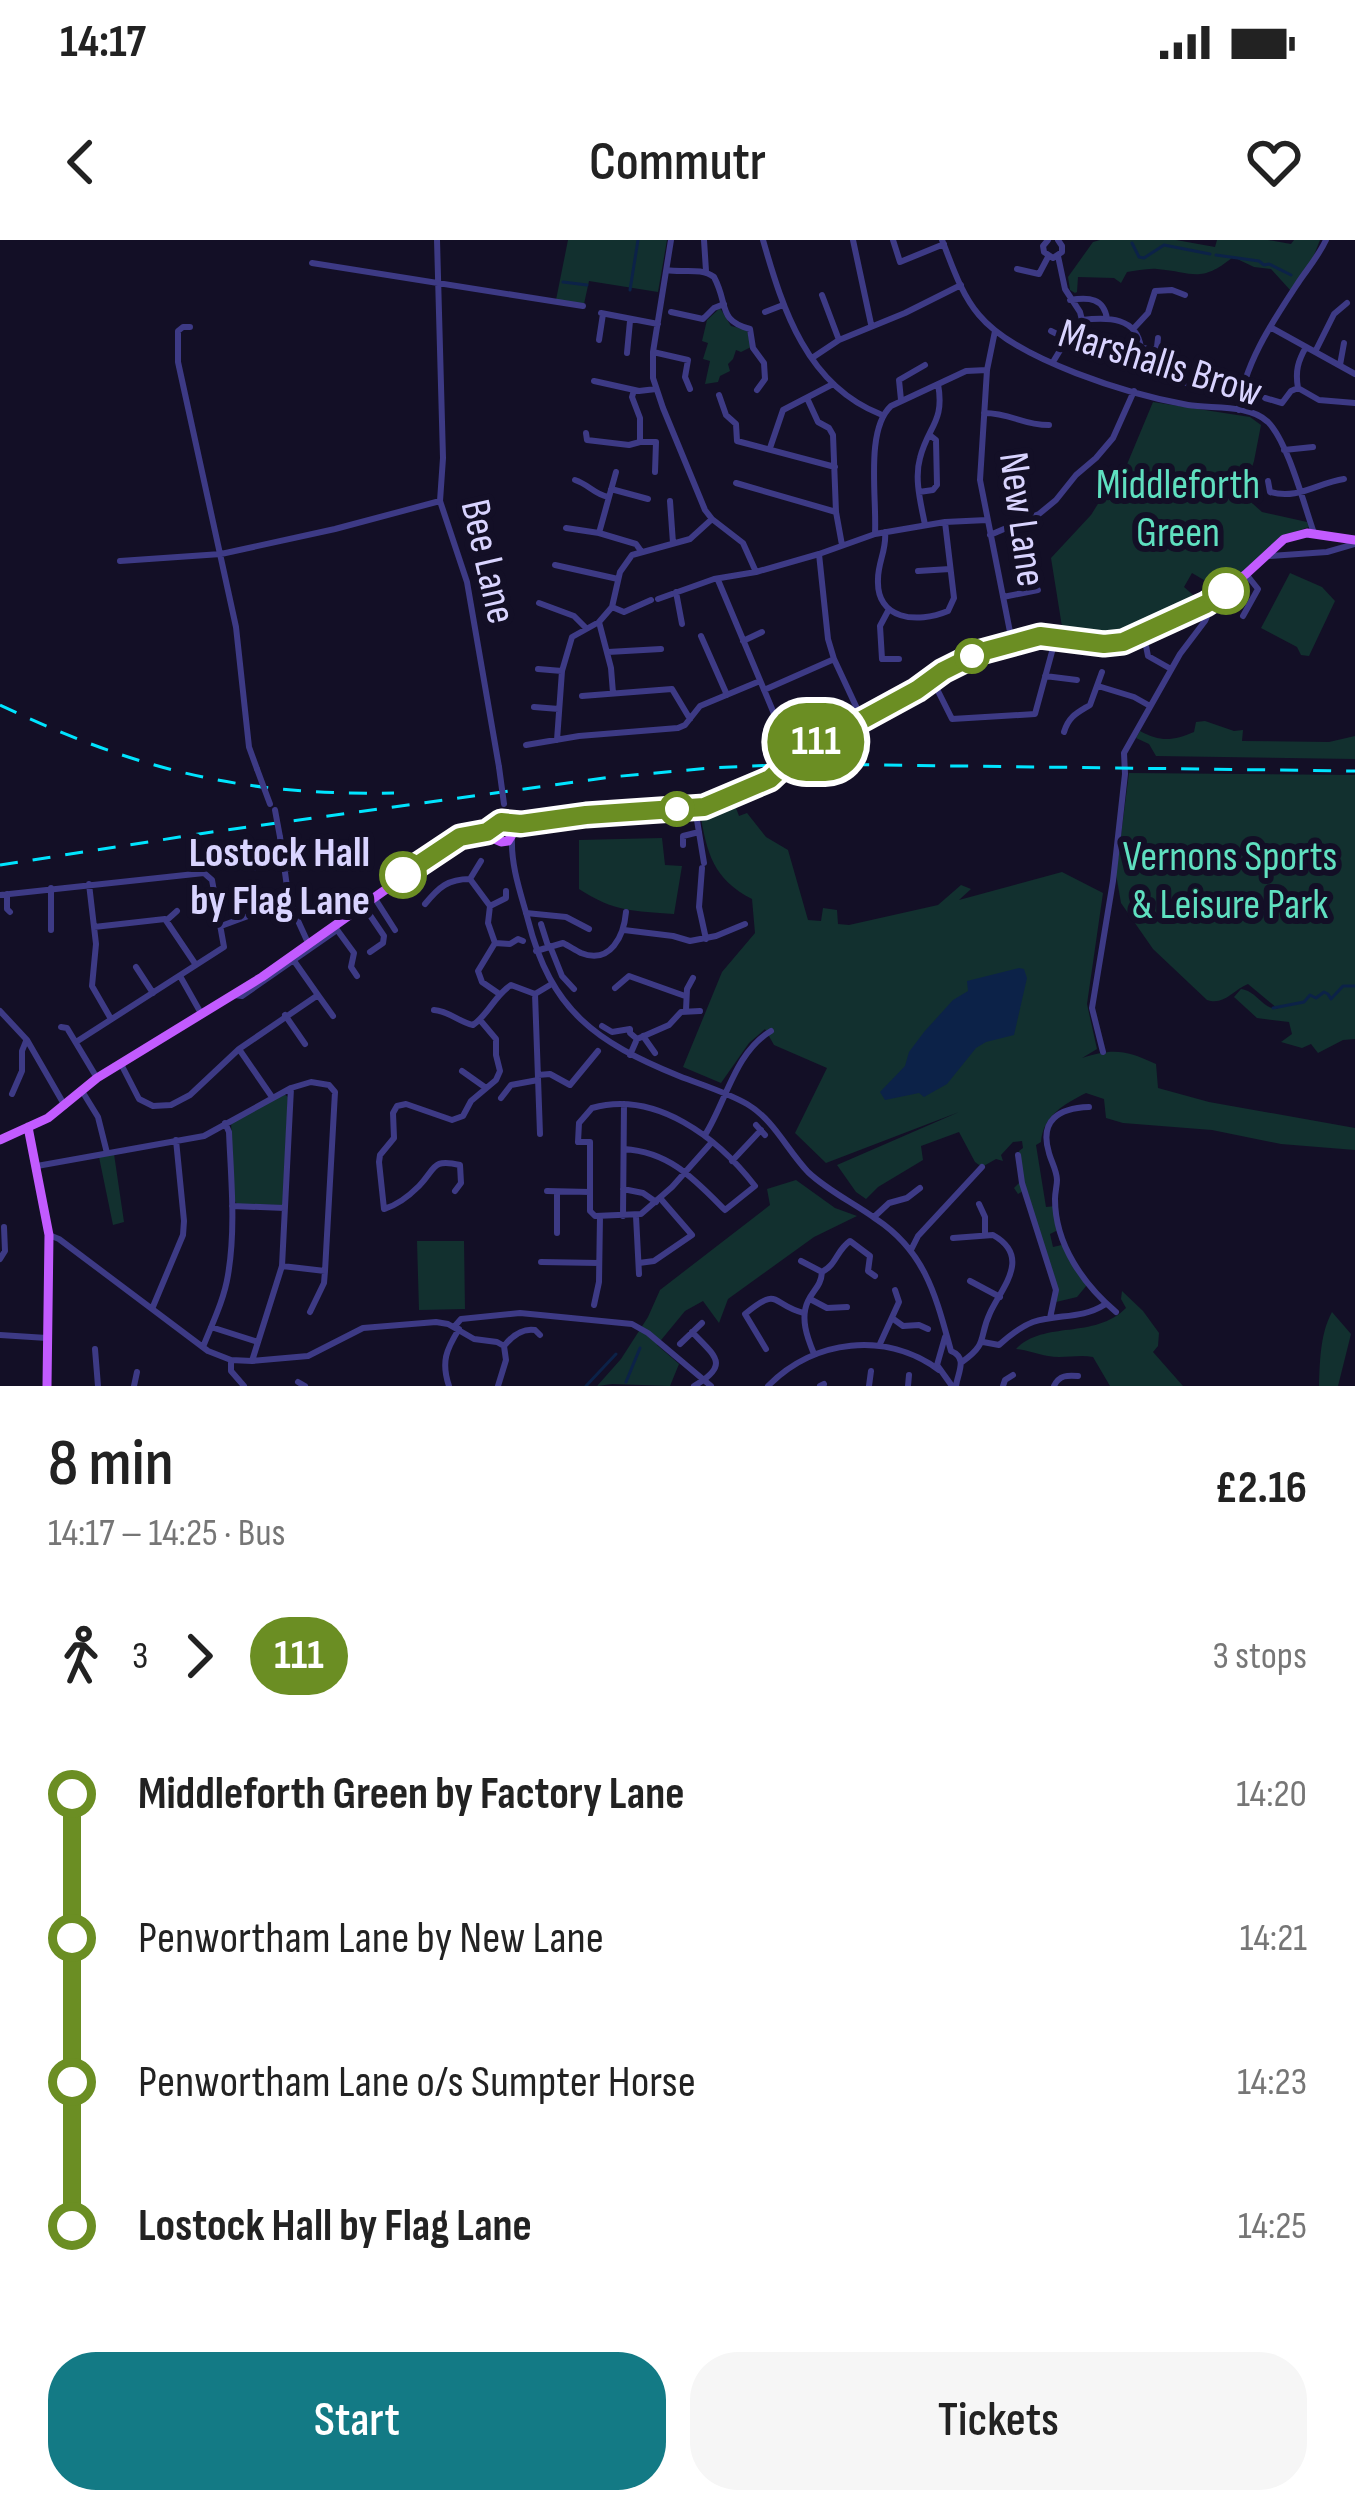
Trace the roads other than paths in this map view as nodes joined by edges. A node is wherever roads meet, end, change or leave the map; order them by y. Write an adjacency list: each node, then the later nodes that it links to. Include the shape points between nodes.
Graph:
1 (437, 240): 19 (street, Bee Lane)
2 (671, 240): 16 (street)
3 (704, 240): 17 (street)
4 (763, 240): 26 (street)
5 (853, 240): 34 (street)
6 (893, 240): 13 (street)
7 (1048, 240): 12 (street)
8 (1326, 240): 36 (street)
9 (943, 242): 13 (street); 20 (street)
10 (1064, 243): 11 (street)
11 (1058, 256): 12 (street); 23 (street)
12 (1048, 257): 15 (street, via 1039,274)
13 (900, 262): 18 (street)
14 (312, 263): 19 (street)
15 (1016, 268)
16 (667, 270): 17 (street); 33 (street)
17 (706, 272): 25 (street)
18 (903, 273)
19 (438, 284): 27 (street); 100 (street, Bee Lane)
20 (961, 285): 34 (street); 38 (street)
21 (822, 295): 42 (street)
22 (1184, 295): 37 (street, via 1156,291)
23 (1070, 300): 31 (street, via 1098,302); 32 (street)
24 (1347, 303): 49 (street)
25 (724, 304): 28 (street, via 703,319); 46 (street, via 732,323 752,331)
26 (783, 305): 29 (street); 53 (street)
27 (583, 306)
28 (671, 312)
29 (765, 312)
30 (630, 319): 33 (street); 41 (street, via 602,314); 50 (street)
31 (1107, 319): 32 (street); 37 (street)
32 (1082, 320): 43 (street)
33 (658, 324): 48 (street)
34 (872, 326): 42 (street)
35 (190, 327): 116 (street, via 178,331 178,362)
36 (1270, 327): 45 (street); 79 (street)
37 (1134, 328): 47 (street)
38 (995, 331): 55 (street, Marshalls Brow); 60 (street, New Lane)
39 (1051, 331): 43 (street)
40 (1158, 338): 51 (street)
41 (599, 340)
42 (839, 340): 53 (street)
43 (1065, 342): 55 (street)
44 (1344, 343): 59 (street)
45 (1306, 347): 49 (street); 66 (street)
46 (753, 348): 52 (street); 71 (street, via 765,370)
47 (1142, 348): 51 (street); 56 (street)
48 (653, 352): 67 (street); 68 (street, via 688,360)
49 (1315, 352): 59 (street)
50 (627, 353)
51 (1151, 353): 58 (street)
52 (739, 355)
53 (812, 358): 63 (street)
54 (1107, 360): 56 (street)
55 (1053, 362): 72 (street, Marshalls Brow)
56 (1135, 362): 58 (street)
57 (925, 365): 77 (street, via 899,380)
58 (1148, 365): 65 (street)
59 (1340, 365): 61 (street)
60 (987, 370): 64 (street); 80 (street, New Lane)
61 (1355, 374)
62 (594, 381): 70 (street)
63 (833, 384): 74 (street); 81 (street)
64 (938, 384): 77 (street); 83 (street)
65 (1189, 384)
66 (1298, 388): 75 (street, via 1283,406); 76 (street)
67 (656, 389): 70 (street); 103 (street)
68 (690, 389)
69 (1331, 389): 76 (street)
70 (634, 390): 85 (street)
71 (757, 390)
72 (1134, 391): 79 (street, Marshalls Brow); 111 (street, via 1113,439 1056,500)
73 (719, 394): 87 (street, via 736,424 735,442)
74 (808, 398): 87 (street, via 782,410); 89 (street, via 833,435)
75 (1265, 398)
76 (1328, 399): 78 (street)
77 (902, 400): 81 (street)
78 (1355, 403)
79 (1239, 410): 88 (street, Marshalls Brow, via 1267,421)
80 (984, 413): 82 (street); 104 (street, New Lane)
81 (882, 414): 109 (street, via 874,455)
82 (1049, 425)
83 (931, 436): 96 (street, via 920,458); 96 (street, via 937,485)
84 (585, 438): 85 (street)
85 (640, 442): 91 (street, via 656,442)
86 (1313, 447): 88 (street)
87 (769, 449): 89 (street)
88 (1284, 450): 98 (street, Marshalls Brow)
89 (835, 467): 102 (street)
90 (616, 472): 97 (street)
91 (655, 472)
92 (575, 480): 97 (street)
93 (1340, 480): 98 (street)
94 (1268, 482): 98 (street, via 1274,494)
95 (736, 483): 102 (street)
96 (919, 492): 106 (street)
97 (610, 493): 99 (street); 108 (street)
98 (1300, 494): 110 (street, Marshalls Brow)
99 (648, 499)
100 (440, 501): 116 (street); 170 (street, Bee Lane, bridge, via 466,582)
101 (672, 505): 113 (street)
102 (836, 512): 114 (street)
103 (712, 520): 113 (street); 123 (street, via 742,543)
104 (987, 520): 105 (street); 111 (street, New Lane)
105 (945, 522): 106 (street); 121 (street)
106 (925, 526): 109 (street)
107 (566, 528): 108 (street)
108 (599, 533): 115 (street)
109 (880, 533): 114 (street); 133 (street, via 886,545 878,585)
110 (1314, 533): 112 (main road); 118 (main road, via 1284,538)
111 (990, 535): 129 (street, New Lane)
112 (1355, 542): 118 (street)
113 (673, 543): 115 (street)
114 (842, 545): 117 (street)
115 (641, 551): 125 (street)
116 (221, 554): 119 (street); 177 (street, bridge, via 249,747 273,807)
117 (819, 554): 123 (street); 146 (street)
118 (1263, 556): 124 (main road)
119 (120, 561)
120 (555, 565): 125 (street)
121 (950, 569): 122 (street); 133 (street, via 948,610 909,617)
122 (918, 571)
123 (756, 572): 126 (street)
124 (1246, 574): 131 (main road); 134 (street, via 1258,589)
125 (618, 579): 132 (street)
126 (718, 580): 128 (street); 141 (street)
127 (1038, 590): 129 (street)
128 (676, 592): 132 (street, via 624,612); 136 (street)
129 (1003, 597): 142 (street, New Lane)
130 (539, 603): 137 (street)
131 (1206, 604): 139 (main road, via 1123,642); 149 (street, via 1208,616)
132 (612, 607): 135 (street)
133 (888, 610): 147 (street, via 882,659)
134 (1243, 616)
135 (599, 622): 137 (street); 145 (street)
136 (682, 624)
137 (585, 628): 150 (street, via 572,637)
138 (762, 632): 141 (street)
139 (1056, 637): 142 (main road); 152 (street)
140 (700, 641): 158 (street)
141 (743, 641): 155 (street)
142 (1012, 643): 153 (main road)
143 (1146, 646): 149 (street, via 1148,656)
144 (661, 650): 145 (street)
145 (608, 652): 157 (street)
146 (834, 659): 155 (street); 164 (street)
147 (899, 659)
148 (538, 669): 150 (street)
149 (1171, 669): 160 (street)
150 (562, 671): 162 (street)
151 (1102, 672): 156 (street)
152 (1045, 676): 153 (street, via 1035,714 954,720); 154 (street)
153 (932, 679): 164 (main road)
154 (1076, 680)
155 (762, 686): 158 (street); 166 (street, via 775,716)
156 (1098, 686): 160 (street); 165 (street)
157 (613, 693): 159 (street); 163 (street, via 673,689)
158 (727, 695): 163 (street)
159 (582, 696)
160 (1150, 706): 244 (street, via 1124,753 1092,1008)
161 (534, 707): 162 (street)
162 (559, 709): 167 (street)
163 (690, 719): 167 (street, via 679,728)
164 (862, 720): 169 (main road, bridge, via 798,752 770,779)
165 (1064, 732)
166 (798, 739)
167 (557, 740): 168 (street)
168 (526, 745)
169 (695, 808): 170 (main road); 171 (street)
170 (513, 827): 172 (main road, via 508,841); 172 (main road, via 497,823); 175 (street, Bee Lane)
171 (699, 832): 173 (street, via 683,836); 203 (street)
172 (496, 836): 175 (street); 184 (main road, via 460,837)
173 (683, 844)
174 (367, 850): 177 (street)
175 (512, 856): 192 (street)
176 (481, 861): 179 (street)
177 (283, 866): 178 (street); 185 (street)
178 (252, 868)
179 (470, 879): 186 (street, via 438,887); 188 (street)
180 (89, 884): 181 (street); 196 (street, via 204,873); 197 (street)
181 (50, 888): 183 (street); 200 (street)
182 (506, 891): 188 (street)
183 (3, 894): 190 (street)
184 (374, 897): 187 (main road); 201 (street)
185 (289, 901): 196 (street); 206 (street)
186 (425, 904)
187 (363, 905): 198 (main road); 209 (street, via 384,936)
188 (490, 906): 205 (street)
189 (177, 911): 193 (street)
190 (10, 912)
191 (626, 912): 202 (street)
192 (526, 913): 199 (street, via 566,916); 208 (street)
193 (167, 920): 197 (street); 211 (street)
194 (742, 923): 203 (street)
195 (541, 924): 207 (street)
196 (220, 926): 211 (street, via 224,947)
197 (93, 927): 231 (street, via 93,991)
198 (333, 927): 206 (main road); 210 (street); 214 (street, via 354,953)
199 (589, 929)
200 (51, 930)
201 (395, 930)
202 (624, 930): 203 (street); 207 (street, via 614,946 589,956 563,943)
203 (706, 939)
204 (523, 941): 205 (street)
205 (495, 943): 220 (street, via 478,971)
206 (309, 945): 210 (main road)
207 (549, 946): 208 (street); 218 (street)
208 (536, 951): 216 (street)
209 (370, 952)
210 (293, 959): 221 (street); 228 (main road)
211 (196, 965): 213 (street)
212 (136, 967): 219 (street)
213 (180, 976): 219 (street); 228 (street)
214 (357, 976)
215 (693, 978): 223 (street)
216 (552, 984): 222 (street); 246 (street, via 582,1022)
217 (615, 988): 223 (street, via 629,976)
218 (574, 989)
219 (153, 993): 231 (street)
220 (498, 993): 222 (street, via 511,985); 232 (street)
221 (318, 994): 229 (street); 230 (street)
222 (535, 994): 249 (street)
223 (685, 996): 225 (street)
224 (434, 1010): 232 (street, via 459,1024)
225 (686, 1010): 226 (street); 238 (street)
226 (700, 1010)
227 (0, 1011): 239 (street)
228 (202, 1015): 247 (main road)
229 (285, 1016): 241 (street); 258 (street, via 190,1096 171,1105)
230 (333, 1016)
231 (111, 1019): 240 (street)
232 (480, 1020): 252 (street, via 496,1039 500,1067)
233 (602, 1026): 238 (street)
234 (61, 1027): 240 (street)
235 (751, 1029): 237 (street)
236 (771, 1031): 237 (street)
237 (762, 1036): 255 (street)
238 (640, 1037): 245 (street); 246 (street)
239 (27, 1040): 253 (street); 260 (street)
240 (76, 1042): 250 (street)
241 (305, 1044)
242 (241, 1052): 256 (street)
243 (598, 1052): 249 (street, via 575,1083)
244 (1103, 1052)
245 (655, 1053)
246 (630, 1055): 255 (street)
247 (121, 1064): 250 (main road); 258 (street)
248 (461, 1071): 252 (street)
249 (538, 1077): 257 (street, via 511,1084); 266 (street)
250 (97, 1078): 254 (main road)
251 (291, 1088): 256 (street); 284 (street); 301 (street, via 315,1082 335,1092)
252 (486, 1088): 279 (street, via 452,1120 397,1106 394,1138 380,1155 384,1209 444,1161 460,1165)
253 (17, 1090)
254 (82, 1090): 260 (main road); 271 (street)
255 (725, 1094): 267 (street); 288 (street, via 767,1120 822,1184)
256 (272, 1097): 263 (street)
257 (501, 1098)
258 (139, 1099): 261 (street)
259 (624, 1103): 267 (street); 270 (street); 280 (street, via 592,1108 578,1125 574,1142 590,1142)
260 (65, 1106): 264 (main road)
261 (126, 1106)
262 (1089, 1107): 310 (street, via 1051,1119 1047,1148 1058,1178 1060,1229)
263 (225, 1123): 268 (street); 283 (street)
264 (28, 1127): 269 (main road); 274 (main road)
265 (760, 1130): 273 (street)
266 (540, 1134)
267 (708, 1138): 273 (street); 276 (street)
268 (176, 1140): 271 (street); 312 (street, via 183,1235)
269 (0, 1141)
270 (624, 1149): 276 (street, via 657,1154); 278 (street)
271 (107, 1153): 274 (street)
272 (1018, 1155): 317 (street, via 1056,1289)
273 (732, 1161): 276 (street, via 754,1186 725,1210)
274 (37, 1166): 292 (main road)
275 (982, 1166): 294 (street)
276 (684, 1172): 281 (street)
277 (923, 1186): 288 (street, via 908,1203 889,1203)
278 (623, 1189): 281 (street); 286 (street)
279 (455, 1191)
280 (590, 1195): 285 (street, via 591,1214); 290 (street, via 552,1191)
281 (658, 1200): 287 (street); 299 (street, via 692,1235)
282 (979, 1204): 291 (street)
283 (232, 1206): 284 (street); 319 (street, via 228,1280)
284 (285, 1208): 300 (street)
285 (600, 1216): 286 (street); 298 (street)
286 (623, 1216): 287 (street)
287 (636, 1216): 299 (street)
288 (874, 1217): 294 (street)
289 (4, 1227): 295 (street)
290 (554, 1229)
291 (985, 1234): 293 (street); 307 (street, via 1007,1246 1011,1262)
292 (49, 1235): 312 (street); 325 (main road)
293 (953, 1238)
294 (910, 1251): 335 (street, via 940,1305)
295 (0, 1259)
296 (801, 1261): 302 (street)
297 (541, 1262): 298 (street)
298 (599, 1263): 309 (street)
299 (639, 1263): 303 (street)
300 (282, 1266): 301 (street); 326 (street)
301 (325, 1271): 313 (street)
302 (822, 1273): 304 (street, via 850,1238 870,1256); 308 (street)
303 (639, 1274)
304 (875, 1276)
305 (970, 1281): 307 (street)
306 (895, 1290): 316 (street)
307 (1000, 1297): 327 (street)
308 (809, 1299): 311 (street); 315 (street)
309 (594, 1305)
310 (1104, 1305): 314 (street); 317 (street)
311 (847, 1307)
312 (152, 1310): 331 (street)
313 (310, 1312)
314 (1116, 1312)
315 (805, 1313): 333 (street, via 773,1298 742,1317); 334 (street)
316 (892, 1318): 321 (street); 330 (street)
317 (1050, 1318): 327 (street, via 999,1346)
318 (702, 1323): 323 (street)
319 (211, 1327): 326 (street); 331 (street)
320 (456, 1328): 329 (street); 338 (street, via 364,1328 308,1356); 346 (street, via 461,1318 520,1313 632,1324); 351 (street, via 443,1363)
321 (928, 1328)
322 (536, 1329): 329 (street)
323 (692, 1332): 328 (street); 346 (street, via 718,1362)
324 (0, 1335): 325 (street)
325 (46, 1337): 347 (main road)
326 (258, 1342): 338 (street)
327 (983, 1342): 335 (street)
328 (680, 1344)
329 (504, 1346): 352 (street)
330 (880, 1346): 334 (street); 336 (street)
331 (203, 1347): 337 (street)
332 (95, 1349): 348 (street)
333 (766, 1349)
334 (814, 1354): 345 (street)
335 (952, 1358): 336 (street); 341 (street, via 937,1365); 341 (street, via 952,1375); 358 (street)
336 (922, 1359): 341 (street)
337 (231, 1360): 338 (street); 350 (street)
338 (252, 1361)
339 (871, 1371): 356 (street)
340 (137, 1372): 349 (street)
341 (942, 1372): 358 (street)
342 (909, 1375): 357 (street)
343 (1013, 1375): 359 (street)
344 (1078, 1376): 360 (street, via 1066,1372)
345 (776, 1378): 354 (street); 355 (street)
346 (708, 1383): 353 (street)
347 (47, 1386)
348 (98, 1386)
349 (134, 1386)
350 (244, 1386)
351 (449, 1386)
352 (498, 1386)
353 (694, 1386)
354 (768, 1386)
355 (783, 1386)
356 (869, 1386)
357 (908, 1386)
358 (954, 1386)
359 (1003, 1386)
360 (1054, 1386)

